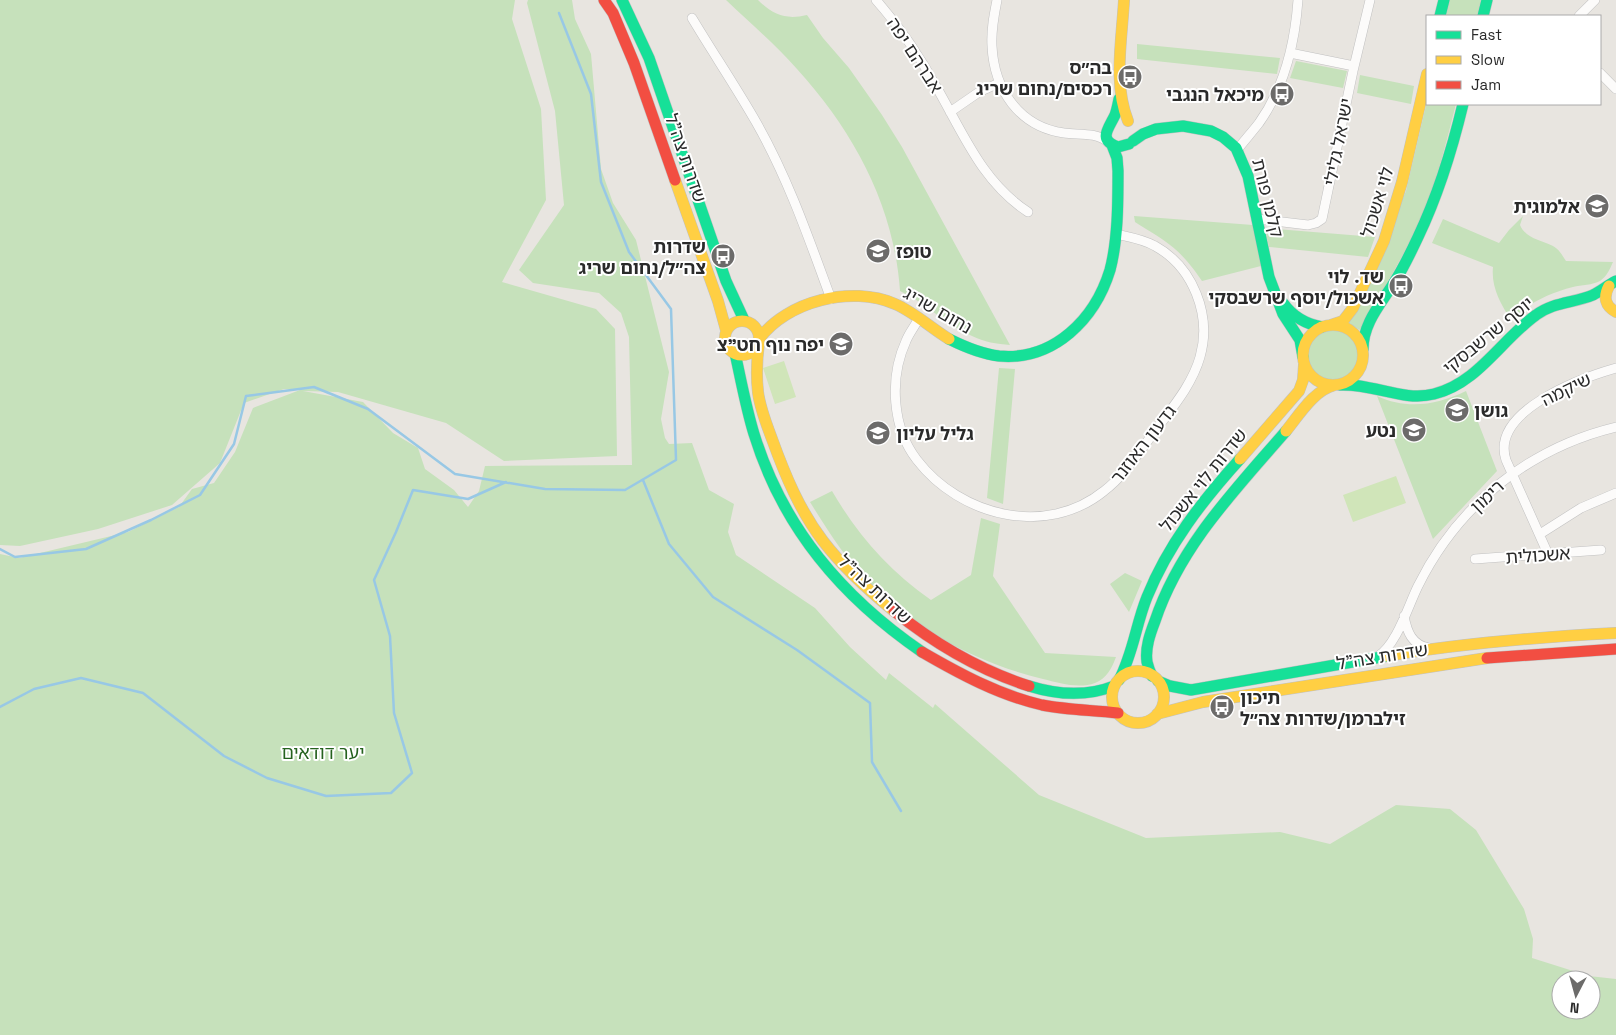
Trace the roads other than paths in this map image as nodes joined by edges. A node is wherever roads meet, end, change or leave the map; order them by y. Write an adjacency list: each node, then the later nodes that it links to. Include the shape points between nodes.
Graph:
1 (604, 0): 44 (street, שדרות צה"ל, via 613,13 634,63)
2 (622, 0): 42 (street, שדרות צה"ל, via 649,58 726,281)
3 (876, 0): 23 (street, אברהם יפה, via 916,54)
4 (997, 0): 19 (street, via 992,45)
5 (1124, 0): 20 (street)
6 (1298, 0): 15 (street)
7 (1370, 0): 16 (street, ישראל גלילי)
8 (1444, 0): 11 (street)
9 (1487, 0): 12 (street)
10 (1595, 0): 13 (street)
11 (1440, 15)
12 (1483, 15)
13 (1580, 15)
14 (692, 18): 37 (street, via 757,123 801,218)
15 (1290, 53): 16 (street); 30 (street, via 1260,122)
16 (1354, 66): 33 (street, ישראל גלילי, via 1322,220 1308,225)
17 (1601, 74): 21 (street)
18 (1426, 78): 43 (street, לוי אשכול, via 1404,175 1384,242 1354,308 1343,321)
19 (1000, 83): 23 (street, אברהם יפה, via 978,92); 27 (street, via 1013,105 1031,122 1055,131)
20 (1121, 89): 24 (street, via 1123,108); 25 (street)
21 (1616, 89)
22 (1463, 105): 47 (street, via 1450,158 1430,211 1400,274 1366,326)
23 (950, 112): 32 (street, אברהם יפה, via 986,174 1007,197)
24 (1129, 121): 25 (street, via 1119,118); 26 (street, קלמן פורת); 28 (street, via 1135,130)
25 (1109, 123): 27 (street); 29 (street, via 1105,134)
26 (1162, 128): 28 (street, קלמן פורת, via 1143,134); 30 (street, קלמן פורת, via 1186,126 1207,129 1225,138)
27 (1083, 134): 29 (street, via 1101,138)
28 (1131, 143): 29 (street, via 1121,148); 31 (street, נחום שריג)
29 (1110, 144): 31 (street, נחום שריג)
30 (1237, 150): 33 (street, קלמן פורת, via 1248,176)
31 (1118, 168): 34 (street, נחום שריג)
32 (1028, 212)
33 (1256, 219): 35 (street, קלמן פורת)
34 (1116, 234): 41 (street, נחום שריג, via 1109,272 1094,306 1068,336 1046,350 1021,357 978,352 949,339); 41 (street, גדעון האוזנר, via 1155,246 1172,258 1196,291 1204,334 1191,380 1176,403 1116,480 1078,508 1036,518 993,512 944,487 925,471 902,433 896,412 895,390 898,366)
35 (1268, 277): 43 (street, קלמן פורת, via 1295,316 1308,324); 48 (street, קלמן פורת, via 1283,314 1301,342)
36 (1613, 282): 38 (street, יוסף שרשבסקי, via 1593,295); 39 (street, via 1604,298)
37 (831, 298): 40 (street, נחום שריג); 41 (street, נחום שריג, via 879,298)
38 (1580, 298): 39 (street, via 1596,301); 51 (street, יוסף שרשבסקי, via 1553,305 1534,316 1480,368 1451,388 1423,396)
39 (1613, 313)
40 (787, 314): 42 (street, נחום שריג, via 764,322); 45 (street, נחום שריג, via 771,324)
41 (919, 318)
42 (745, 321): 44 (street, via 733,323); 45 (street, via 756,327)
43 (1327, 326): 47 (street, via 1350,330 1360,340); 48 (street, via 1308,339 1304,347)
44 (726, 330): 46 (street, via 726,344)
45 (759, 341): 46 (street, via 748,354); 65 (street, שדרות צה"ל, via 756,371 759,400 790,486 827,546 875,596 935,642 1002,676 1042,689 1081,695 1100,693)
46 (735, 353): 66 (street, שדרות צה"ל, via 751,425 776,493 815,556 865,607 915,648 982,685 1038,704)
47 (1363, 354): 50 (street, via 1356,376); 51 (street, via 1370,377)
48 (1304, 361): 50 (street, via 1316,380); 65 (street, שדרות לוי אשכול, via 1299,391 1199,508 1170,550 1147,597 1129,661)
49 (1616, 368): 53 (street, שיקמה, via 1557,390 1524,414 1504,443 1505,457)
50 (1337, 385): 51 (street, יוסף שרשבסקי, via 1361,385); 64 (street, שדרות לוי אשכול, via 1326,387 1314,398 1212,517 1188,552 1161,603 1148,641 1146,662)
51 (1387, 392)
52 (1616, 427): 53 (street, רימון, via 1574,440)
53 (1512, 473): 55 (street, שיקמה); 59 (street, רימון, via 1476,504 1456,528 1429,567)
54 (1616, 493): 55 (street, via 1576,511)
55 (1540, 534): 57 (street, שיקמה)
56 (1601, 550): 57 (street, אשכולית)
57 (1548, 554): 58 (street, אשכולית)
58 (1475, 559)
59 (1404, 616): 61 (street, via 1414,641 1421,646); 63 (street, רימון, via 1392,642)
60 (1616, 633): 61 (street, שדרות צה"ל, via 1525,638)
61 (1435, 648): 63 (street, שדרות צה"ל)
62 (1616, 649): 67 (street, שדרות צה"ל, via 1457,662 1203,702)
63 (1375, 658): 64 (street, שדרות צה"ל, via 1191,690 1170,686)
64 (1155, 678): 65 (street, via 1136,671); 67 (street, via 1164,696)
65 (1117, 683): 66 (street, via 1112,698)
66 (1118, 713): 67 (street, via 1135,722 1147,721)
67 (1157, 714)

